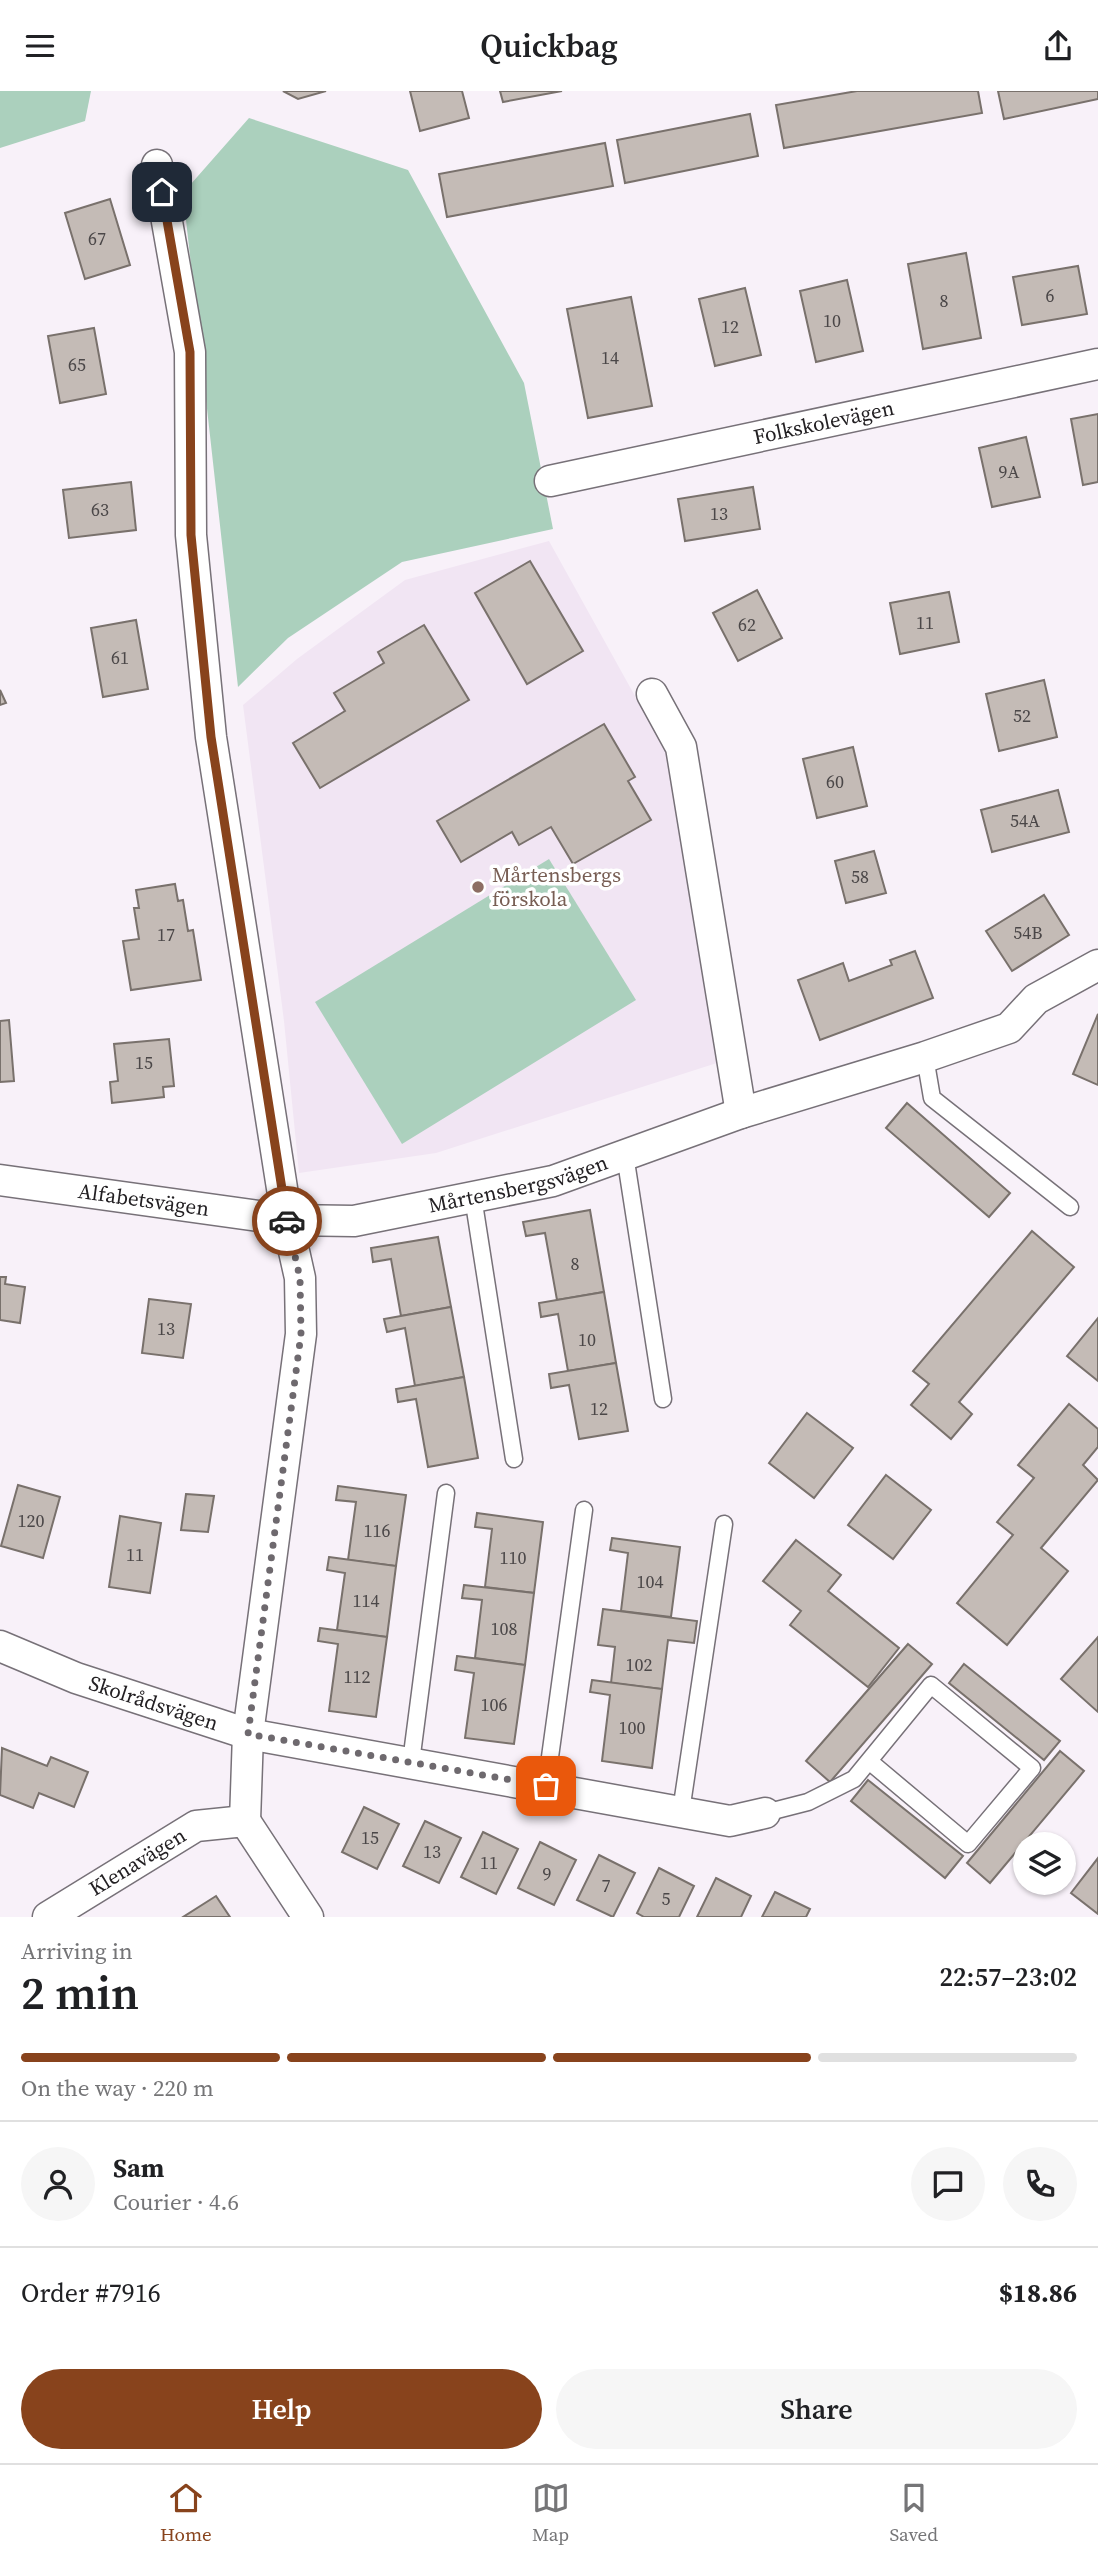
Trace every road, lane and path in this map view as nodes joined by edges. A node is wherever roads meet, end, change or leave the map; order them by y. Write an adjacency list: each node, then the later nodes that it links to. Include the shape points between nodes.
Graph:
1 (157, 165): 12 (street, via 190,352 191,535 211,737)
2 (1098, 364): 3 (street, Folkskolevägen)
3 (550, 481)
4 (652, 694): 7 (street, via 681,747)
5 (1098, 965): 6 (street, Mårtensbergsvägen, via 1036,999 1009,1028)
6 (925, 1057): 7 (street, Mårtensbergsvägen); 11 (lane, via 932,1098)
7 (741, 1113): 8 (street, Mårtensbergsvägen)
8 (625, 1155): 10 (street, Mårtensbergsvägen, via 552,1181); 13 (lane)
9 (0, 1180): 12 (street, Alfabetsvägen)
10 (473, 1197): 12 (street, Mårtensbergsvägen, via 354,1221); 14 (lane)
11 (1070, 1207)
12 (287, 1220): 19 (street, via 300,1278 301,1334)
13 (663, 1399)
14 (514, 1459)
15 (446, 1493): 21 (lane)
16 (584, 1510): 22 (lane)
17 (724, 1524): 23 (lane)
18 (0, 1646): 19 (street, Skolrådsvägen, via 76,1678)
19 (248, 1734): 21 (street, Skolrådsvägen); 25 (street)
20 (869, 1761): 20 (lane, via 931,1685 1032,1768 968,1844); 24 (lane, via 854,1779 808,1802)
21 (411, 1762): 22 (street, Skolrådsvägen)
22 (546, 1786): 23 (street, Skolrådsvägen)
23 (681, 1811): 24 (street, Skolrådsvägen, via 730,1821)
24 (765, 1813)
25 (245, 1821): 26 (street, Klenavägen, via 196,1826); 27 (street)
26 (48, 1917)
27 (308, 1917)

